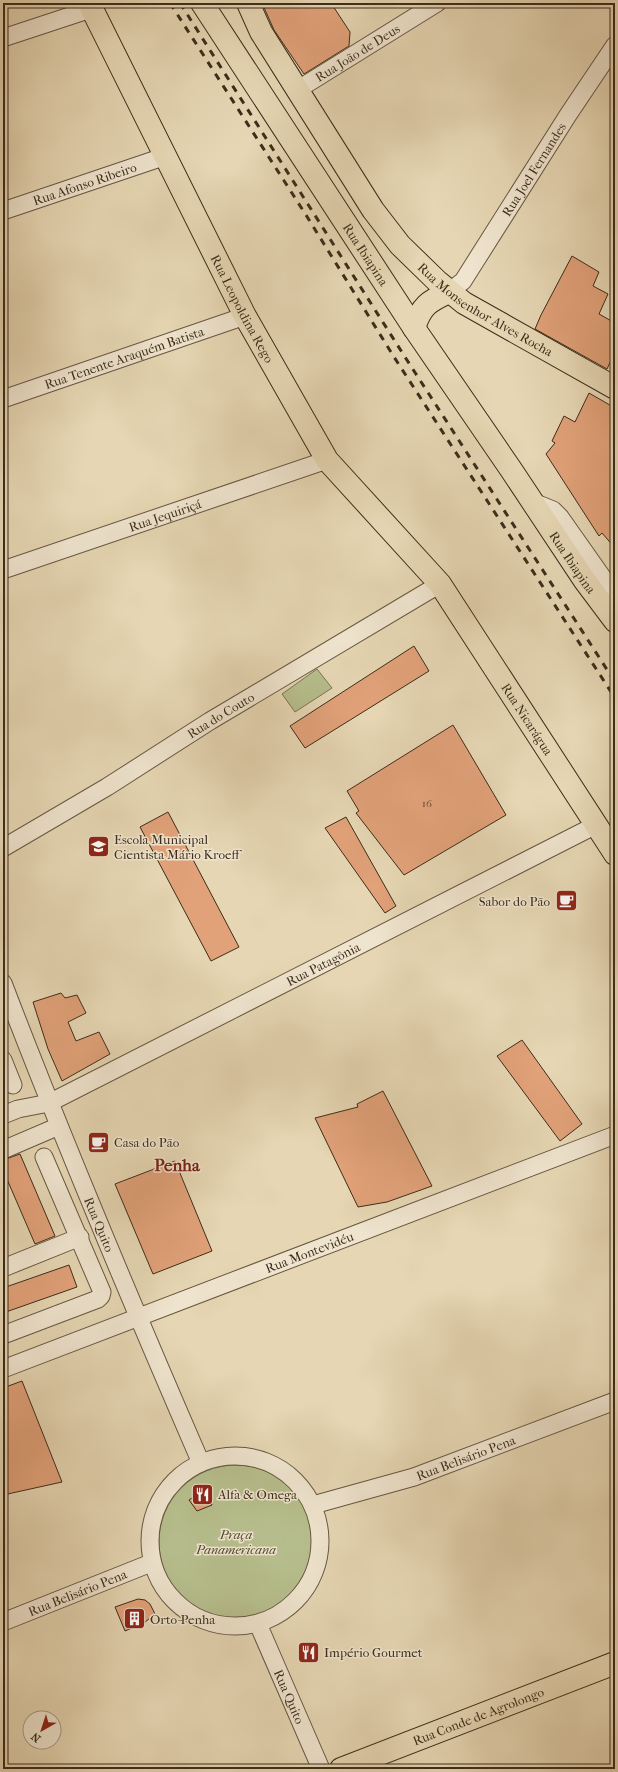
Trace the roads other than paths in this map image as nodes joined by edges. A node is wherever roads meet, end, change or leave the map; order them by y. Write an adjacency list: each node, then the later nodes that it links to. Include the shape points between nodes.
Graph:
1 (202, 3): 12 (main road, Rua Ibiapina)
2 (248, 3): 7 (main road, via 261,32)
3 (437, 3): 7 (street, Rua João de Deus)
4 (90, 6): 5 (street); 8 (main road, Rua Leopoldina Rego)
5 (3, 38)
6 (615, 45): 10 (street, Rua Joel Fernandes, via 463,281)
7 (297, 90): 10 (main road, Rua Monsenhor Alves Rocha, via 373,210 400,245)
8 (166, 156): 9 (street, Rua Afonso Ribeiro); 11 (main road, Rua Leopoldina Rego)
9 (3, 211)
10 (449, 292): 12 (main road, via 431,300 424,307); 13 (main road, Rua Monsenhor Alves Rocha, via 464,303)
11 (245, 316): 14 (street, Rua Tenente Araquém Batista); 15 (main road, Rua Leopoldina Rego)
12 (414, 328): 18 (main road, Rua Ibiapina, via 533,502 603,593)
13 (615, 388)
14 (3, 398)
15 (327, 460): 16 (street, Rua Jequiriçá); 17 (main road, Rua Leopoldina Rego)
16 (3, 570)
17 (440, 584): 19 (main road, Rua Nicarágua); 20 (street, Rua do Couto)
18 (615, 621)
19 (596, 825): 21 (main road, Rua Nicarágua); 25 (street, Rua Patagônia)
20 (3, 848)
21 (615, 854)
22 (3, 983): 25 (street, Rua Quito)
23 (3, 1060): 24 (street)
24 (13, 1085)
25 (49, 1103): 26 (street, Rua Patagônia, via 18,1109); 27 (street, Rua Quito)
26 (3, 1115)
27 (59, 1126): 29 (street); 33 (street, Rua Quito)
28 (615, 1134): 33 (street, Rua Montevidéu)
29 (3, 1150)
30 (44, 1157): 31 (street)
31 (80, 1237): 32 (street); 34 (street, via 102,1292 101,1296)
32 (3, 1268)
33 (138, 1318): 35 (street, Rua Montevidéu); 37 (street, Rua Quito)
34 (3, 1335)
35 (3, 1369)
36 (615, 1401): 38 (street, Rua Belisário Pena, via 414,1477)
37 (201, 1463): 38 (street, via 244,1456 269,1464 297,1483); 39 (street, via 176,1479 158,1502 148,1530)
38 (313, 1505): 41 (street, via 321,1534 320,1547 317,1562 305,1590 285,1611)
39 (151, 1563): 40 (street, Rua Belisário Pena); 41 (street, via 164,1590 191,1615 214,1625)
40 (3, 1622)
41 (258, 1624): 43 (street, Rua Quito)
42 (615, 1663): 44 (main road, Rua Conde de Agrolongo)
43 (321, 1769)
44 (341, 1769)

